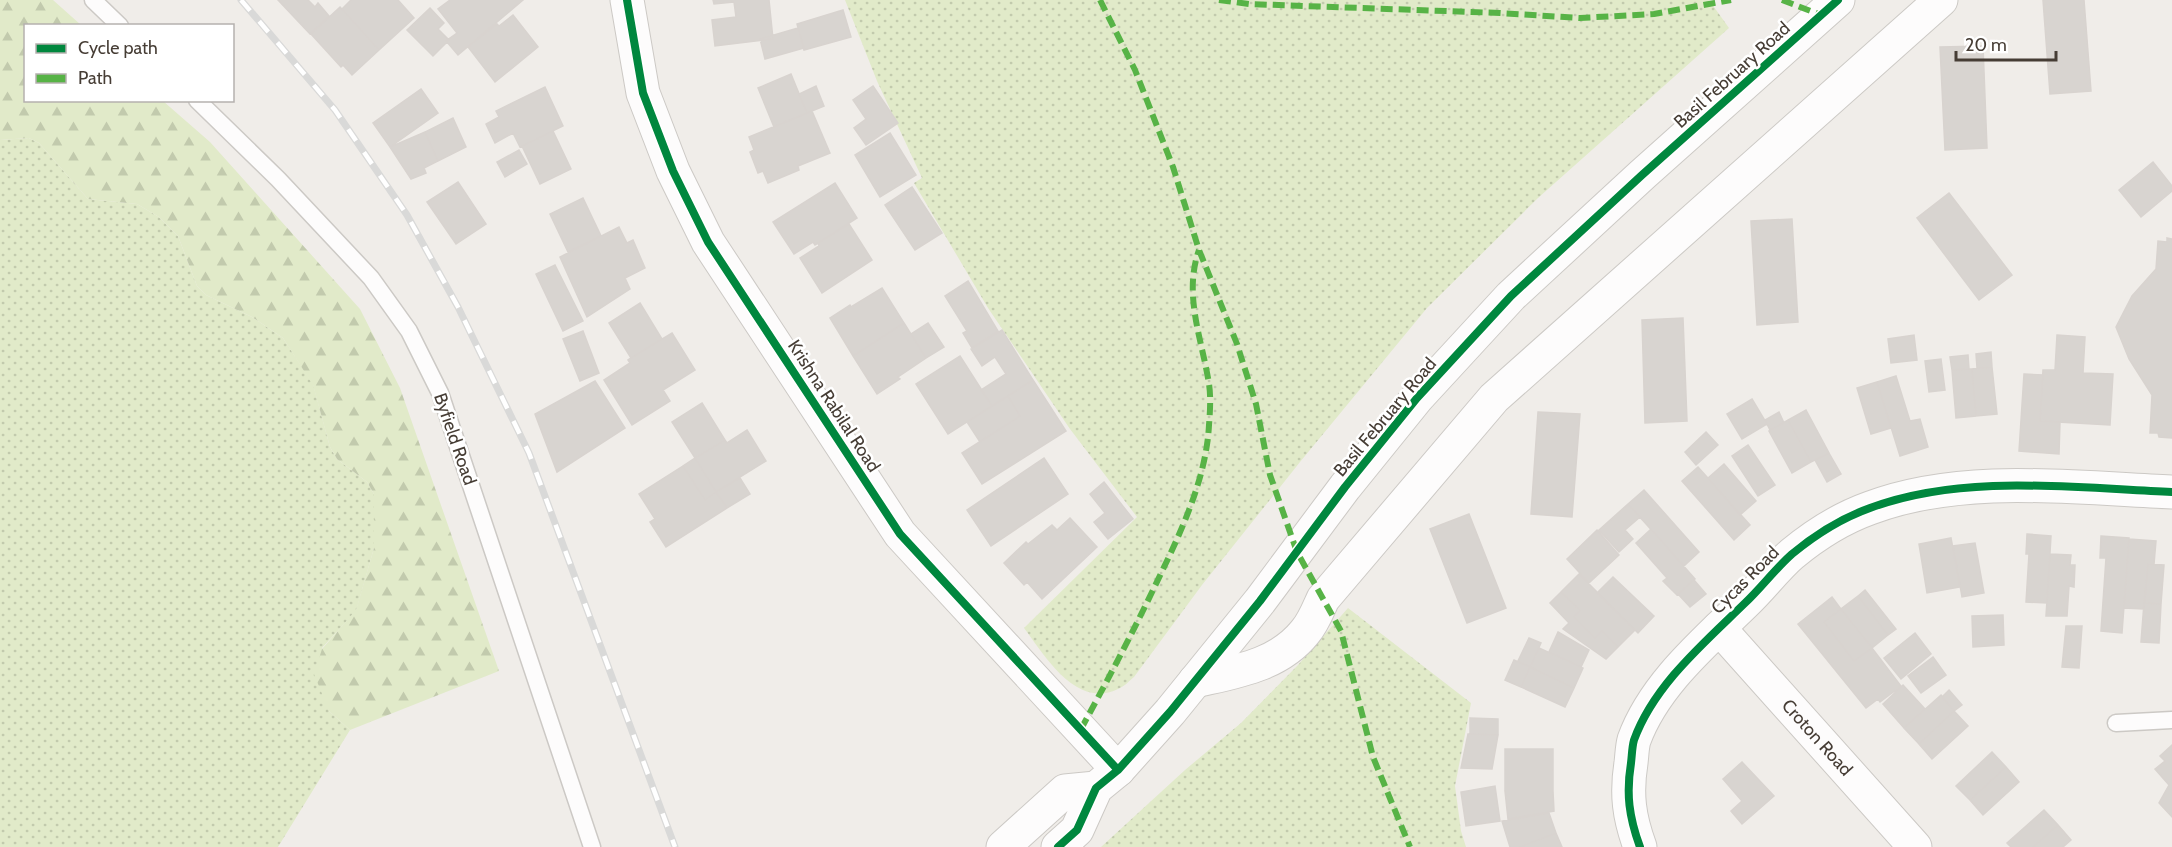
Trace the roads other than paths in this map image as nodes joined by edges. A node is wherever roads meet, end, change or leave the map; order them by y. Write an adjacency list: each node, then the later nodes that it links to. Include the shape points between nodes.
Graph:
1 (93, 0): 5 (lane)
2 (627, 0): 12 (street, Krishna Rabilal Road, via 643,93 673,171 708,242 900,534)
3 (1838, 0): 9 (street, Basil February Road, via 1511,296 1417,398)
4 (1941, 0): 9 (street, via 1494,398 1323,599 1305,632 1289,648 1267,662)
5 (118, 24)
6 (199, 102): 13 (lane, Byfield Road, via 371,279 409,331 440,393)
7 (2172, 492): 8 (street, Cycas Road, via 1964,487 1870,508 1831,526 1791,555)
8 (1719, 628): 16 (street, Cycas Road, via 1679,669 1651,706 1634,741 1627,786 1632,824); 17 (street, Croton Road)
9 (1195, 681): 12 (street, Basil February Road)
10 (2172, 720): 11 (lane)
11 (2116, 723)
12 (1107, 779): 14 (street, via 1065,791); 15 (street, Basil February Road, via 1077,830)
13 (592, 847)
14 (1003, 847)
15 (1058, 847)
16 (1640, 847)
17 (1915, 847)

